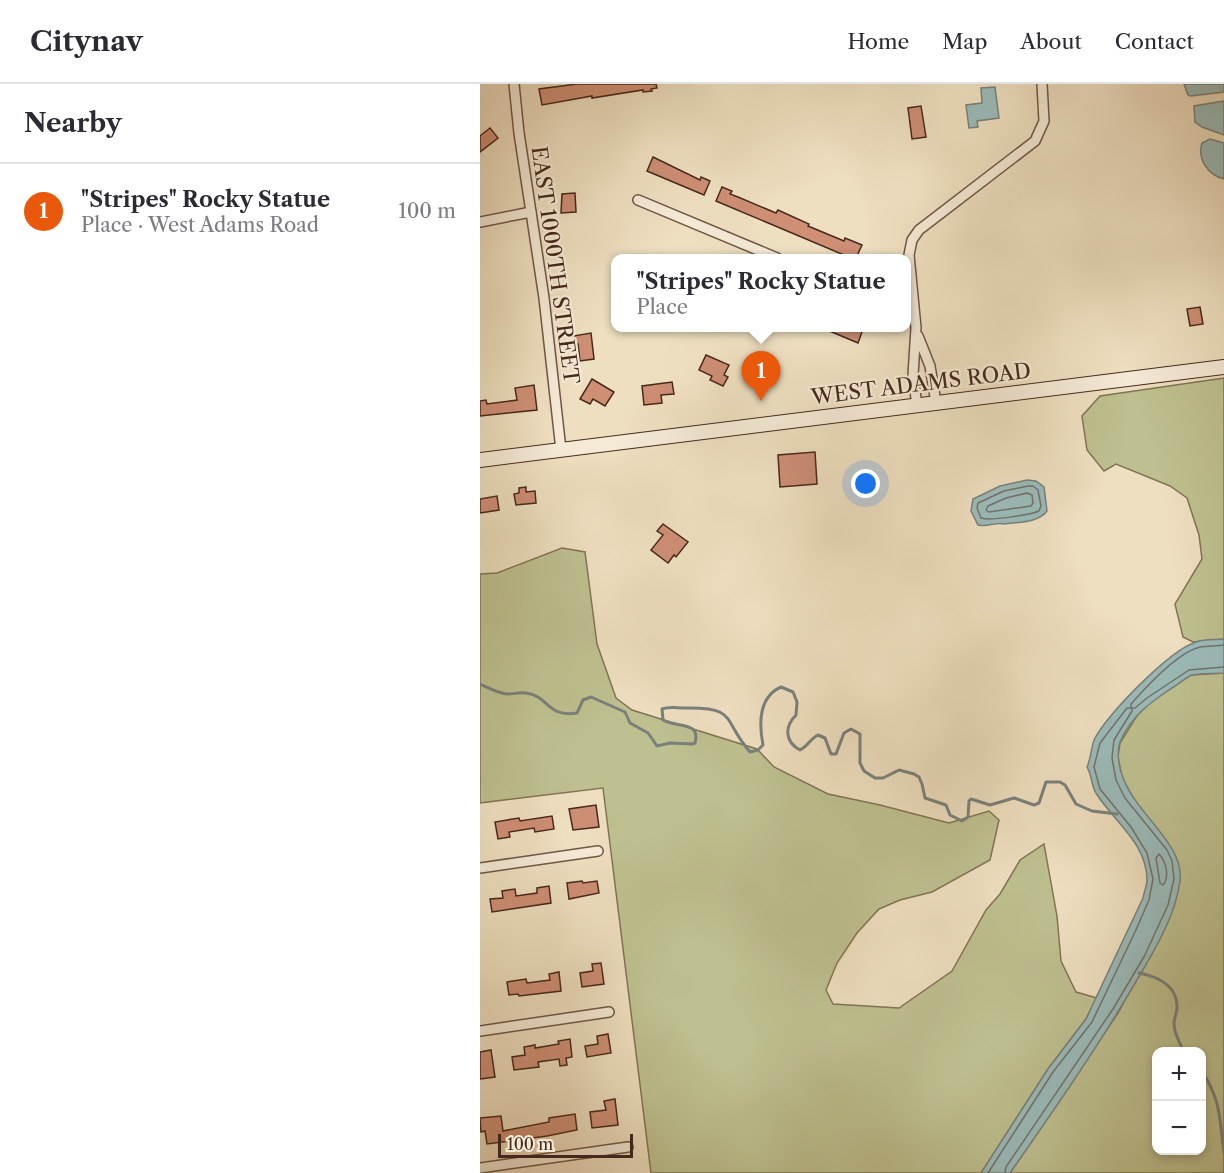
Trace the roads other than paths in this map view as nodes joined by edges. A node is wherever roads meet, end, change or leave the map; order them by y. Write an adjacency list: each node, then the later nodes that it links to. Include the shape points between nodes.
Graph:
1 (514, 84): 4 (street, EAST 1000TH STREET)
2 (1042, 84): 7 (street, via 1044,121 1035,141 916,233)
3 (638, 200): 6 (street)
4 (531, 212): 5 (street); 13 (street, EAST 1000TH STREET)
5 (480, 222)
6 (767, 254)
7 (909, 254)
8 (911, 299): 9 (street)
9 (916, 328): 11 (street, via 930,366); 12 (street, via 913,375)
10 (1224, 368): 11 (street, WEST ADAMS ROAD)
11 (936, 403): 12 (street, WEST ADAMS ROAD)
12 (917, 406): 13 (street, WEST ADAMS ROAD)
13 (561, 450): 14 (street, WEST ADAMS ROAD)
14 (480, 460)
15 (598, 851): 16 (street)
16 (480, 868)
17 (609, 1012): 18 (street)
18 (480, 1031)
19 (628, 1147): 20 (street)
20 (480, 1168)

